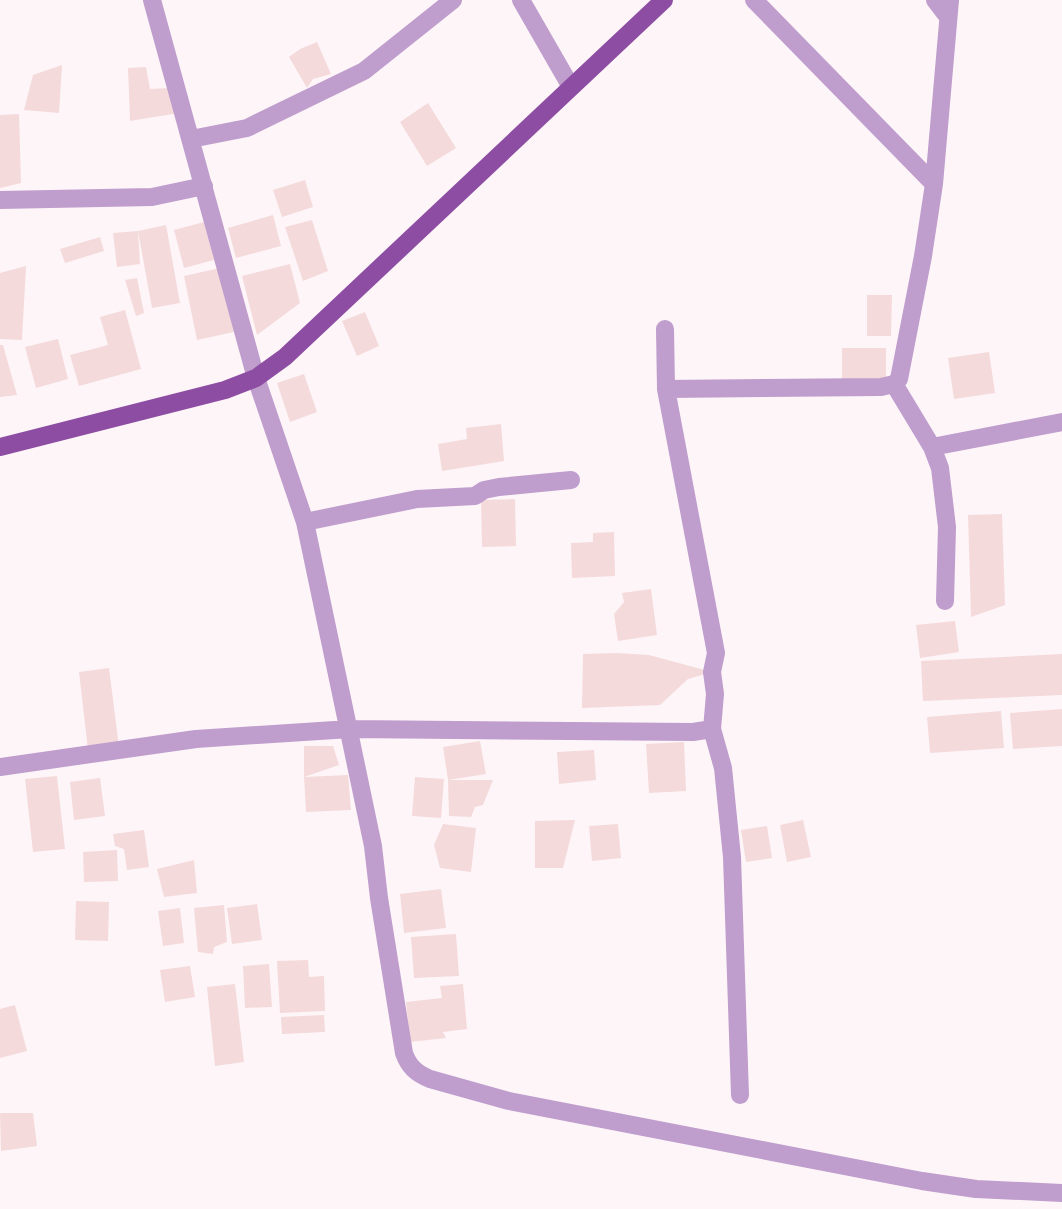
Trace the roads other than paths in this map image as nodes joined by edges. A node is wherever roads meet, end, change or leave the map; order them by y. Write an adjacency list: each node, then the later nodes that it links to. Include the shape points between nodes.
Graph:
1 (152, 0): 9 (street)
2 (453, 0): 9 (street, via 364,71 247,128)
3 (521, 0): 8 (street)
4 (664, 0): 8 (main road)
5 (754, 0): 10 (street)
6 (935, 0): 7 (street)
7 (949, 8): 10 (street)
8 (571, 87): 14 (main road, via 285,357)
9 (191, 139): 11 (street)
10 (934, 184): 15 (street, via 899,379)
11 (204, 186): 12 (street, via 152,197); 14 (street)
12 (0, 200)
13 (665, 329): 16 (street)
14 (256, 378): 18 (main road, via 225,390); 21 (street)
15 (894, 384): 16 (street); 19 (street)
16 (666, 389): 24 (street, via 716,653)
17 (1062, 422): 19 (street)
18 (0, 447)
19 (932, 447): 22 (street, via 940,468 947,527)
20 (571, 480): 21 (street, via 499,487 475,496 417,499)
21 (304, 522): 23 (street)
22 (945, 601)
23 (350, 729): 24 (street); 25 (street, via 196,739); 27 (street, via 373,846 404,1053 420,1074 509,1101 922,1181 976,1189)
24 (712, 729): 26 (street, via 723,768 732,857)
25 (0, 767)
26 (740, 1095)
27 (1062, 1193)

